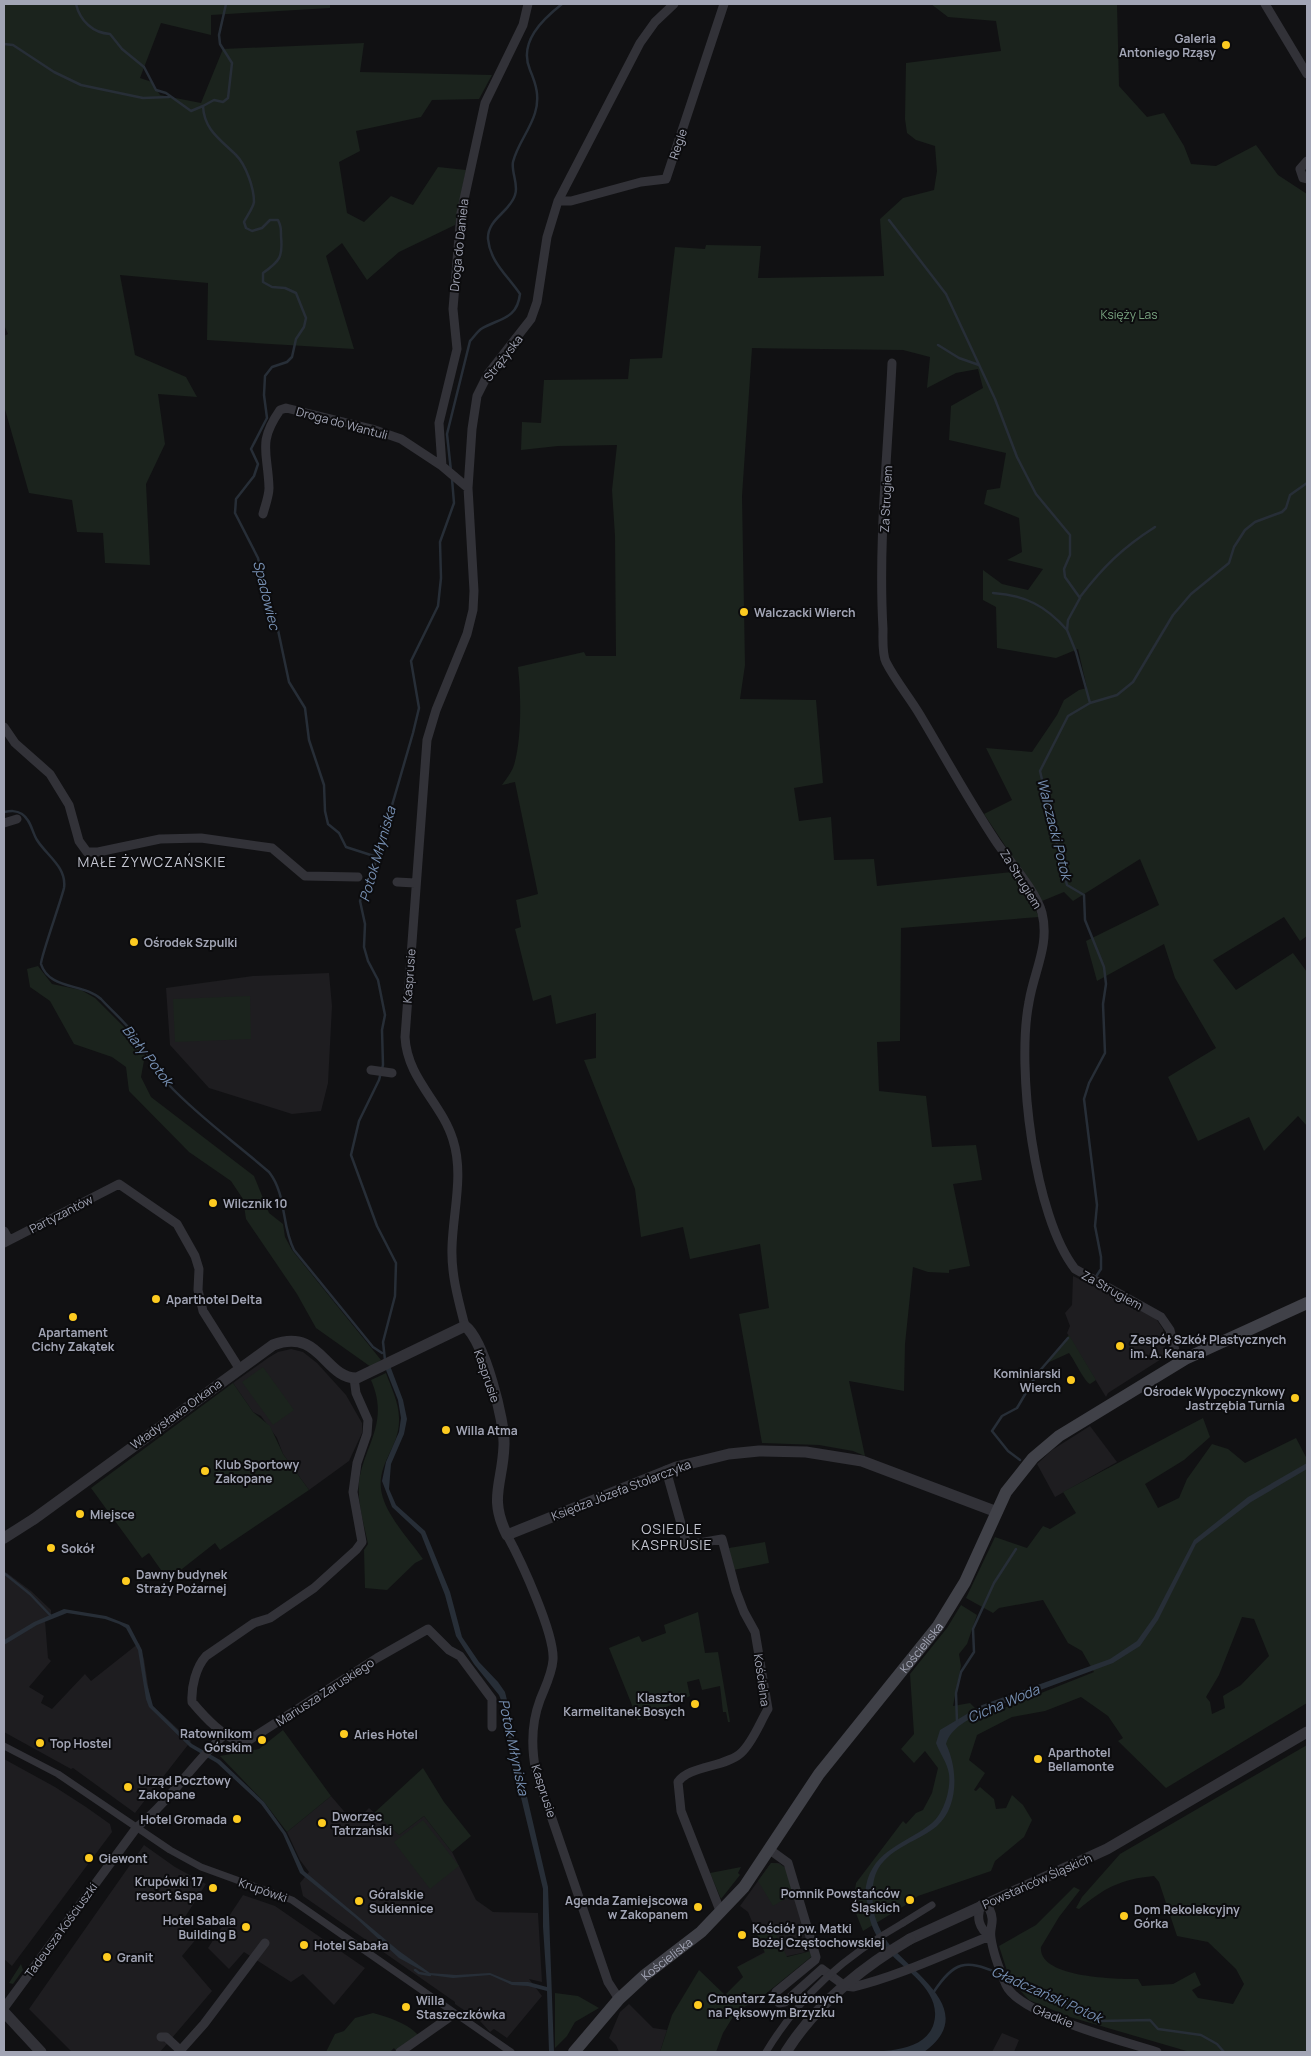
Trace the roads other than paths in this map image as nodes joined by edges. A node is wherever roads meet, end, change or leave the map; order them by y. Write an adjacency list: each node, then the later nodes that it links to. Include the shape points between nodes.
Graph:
1 (528, 4): 10 (street, Droga do Daniela, via 523,24 485,103 460,213 453,308 457,349 439,423)
2 (674, 4): 8 (street, Strążyska, via 640,43)
3 (724, 4): 8 (street, Regle, via 666,179 641,182 571,201)
4 (1265, 4): 5 (street)
5 (1307, 74)
6 (1307, 161): 7 (street, via 1300,169)
7 (1307, 180)
8 (558, 201): 11 (street, Strążyska, via 547,237 537,302 531,319 488,374 477,396)
9 (892, 363): 26 (street, Za Strugiem, via 883,556 885,661 977,813 1041,909 1045,930 1042,958 1028,1002 1029,1114 1039,1180 1057,1239 1075,1269 1160,1317 1170,1330)
10 (444, 468): 11 (street, Droga do Wantuli); 12 (street, Droga do Wantuli, via 401,439 286,408 280,410 266,433 264,457 269,489)
11 (468, 488): 14 (street, Strążyska, via 473,610)
12 (263, 514)
13 (4, 727): 17 (street, via 15,743 50,774 69,805 79,841 87,852 175,837 201,838 272,848 305,876)
14 (427, 740): 19 (street, Kasprusie)
15 (17, 819): 16 (street)
16 (4, 823)
17 (358, 877)
18 (397, 882): 19 (street)
19 (416, 883): 25 (street, Kasprusie, via 406,1044 414,1074 447,1123 455,1147 457,1174 452,1259)
20 (371, 1070): 21 (street)
21 (392, 1073)
22 (4, 1231): 23 (street)
23 (6, 1242): 27 (street, Partyzantów, via 119,1184 177,1224 195,1256 203,1312)
24 (1307, 1303): 26 (main road, Kościeliska)
25 (465, 1326): 28 (street); 31 (street, Kasprusie, via 485,1364 501,1419 504,1450 496,1502)
26 (1178, 1363): 30 (main road, Kościeliska, via 1047,1445 1019,1474)
27 (239, 1368): 28 (street, Władysława Orkana, via 273,1345 297,1342 315,1349 342,1374); 32 (street, Władysława Orkana)
28 (354, 1378): 35 (street, via 356,1393 368,1420 353,1492 362,1542 314,1588 270,1618 254,1623 201,1662 192,1702)
29 (666, 1470): 30 (street, Księdza Józefa Stolarczyka, via 739,1453 816,1453 879,1466); 31 (street, Księdza Józefa Stolarczyka); 41 (street, Kościelna, via 687,1545 722,1539 736,1592 755,1632 768,1709 741,1753 714,1766 687,1773 678,1782 681,1811)
30 (996, 1512): 38 (main road, Kościeliska, via 966,1582 942,1622 819,1774)
31 (507, 1535): 44 (street, Kasprusie, via 526,1572 553,1652 552,1671 534,1723 532,1749 535,1767 608,1982)
32 (4, 1538)
33 (492, 1727): 35 (street, Mariusza Zaruskiego, via 492,1699 460,1656 449,1650 428,1629 243,1744)
34 (1307, 1732): 40 (street, Powstańców Śląskich, via 1107,1850)
35 (224, 1735): 37 (street, via 150,1817)
36 (4, 1746): 37 (street, Krupówki, via 58,1774)
37 (137, 1827): 45 (street, Tadeusza Kościuszki); 47 (street, Krupówki, via 201,1867 292,1900)
38 (770, 1850): 41 (main road, Kościeliska); 42 (street, via 788,1863 816,1956 776,1992 775,1998 779,2002 784,2002 822,1969 848,1988 922,1964)
39 (932, 1905): 54 (street, bridge, via 842,1962 797,2008)
40 (981, 1905): 42 (street, Gładkie, via 977,1914 982,1928); 42 (street, Gładkie, via 989,1908 992,1914 994,1925); 55 (street, Powstańców Śląskich, bridge, via 910,1939 870,1964 836,1992)
41 (721, 1913): 44 (main road, Kościeliska)
42 (990, 1936): 56 (street, Gładkie, via 1007,1987 1015,1999 1045,2014)
43 (265, 1944): 50 (street)
44 (619, 1999): 53 (main road, Kościeliska)
45 (4, 2008)
46 (4, 2012): 49 (street)
47 (454, 2014): 51 (street); 52 (street, Krupówki)
48 (160, 2038): 50 (street, via 164,2036)
49 (41, 2052)
50 (180, 2052)
51 (400, 2052)
52 (511, 2052)
53 (574, 2052)
54 (766, 2052)
55 (786, 2052)
56 (1157, 2052)

